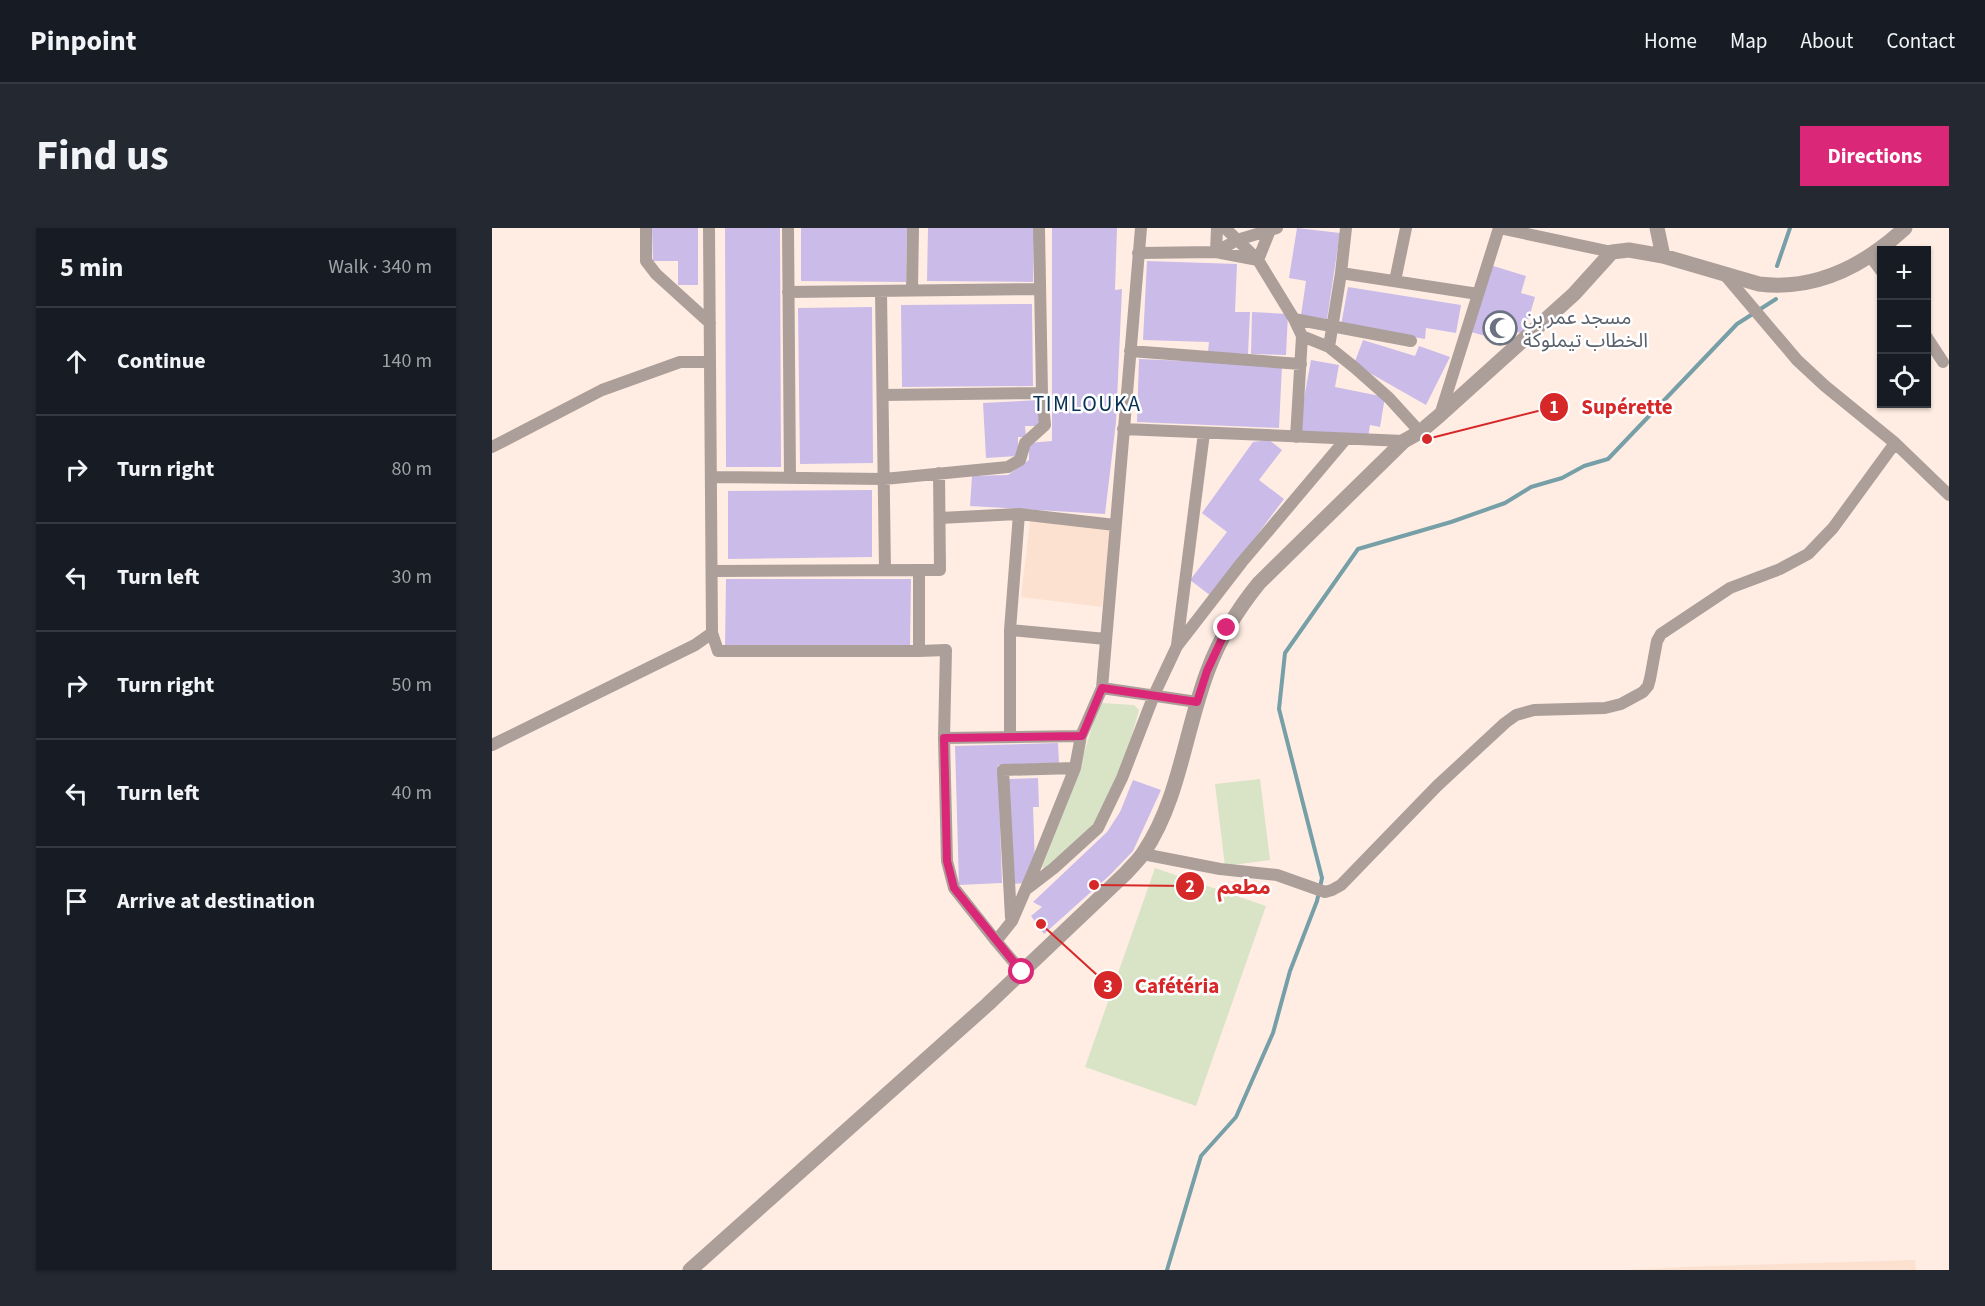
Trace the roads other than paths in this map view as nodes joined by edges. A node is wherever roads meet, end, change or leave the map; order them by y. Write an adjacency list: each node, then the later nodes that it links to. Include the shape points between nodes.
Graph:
1 (646, 228): 32 (street, via 646,261)
2 (709, 228): 32 (street)
3 (789, 228): 29 (street)
4 (913, 228): 27 (street)
5 (1040, 228): 26 (street)
6 (1141, 228): 18 (street)
7 (1217, 228): 16 (street)
8 (1225, 228): 15 (street)
9 (1346, 228): 23 (street)
10 (1406, 228): 25 (street)
11 (1499, 228): 17 (street); 30 (street)
12 (1657, 228): 19 (street)
13 (1905, 228): 20 (street)
14 (1270, 229): 15 (street); 21 (street)
15 (1237, 240): 16 (street); 21 (street)
16 (1216, 252): 18 (street); 21 (street)
17 (1612, 252): 19 (street, via 1629,250); 44 (street, via 1574,294)
18 (1138, 253): 38 (street)
19 (1663, 256): 24 (street)
20 (1870, 256): 22 (street); 24 (street, via 1827,279 1799,285 1759,285)
21 (1258, 260): 31 (street)
22 (1877, 266)
23 (1341, 273): 25 (street); 33 (street)
24 (1725, 274): 51 (street, via 1797,360)
25 (1395, 281): 30 (street)
26 (1039, 289): 27 (street); 42 (street)
27 (912, 290): 28 (street)
28 (881, 291): 29 (street); 43 (street)
29 (788, 292): 55 (street)
30 (1478, 294): 44 (street)
31 (1294, 319): 33 (street); 34 (street)
32 (710, 323): 39 (street)
33 (1332, 327): 35 (street); 37 (street)
34 (1302, 336): 37 (street); 41 (street)
35 (1411, 341)
36 (1931, 344): 40 (street)
37 (1329, 347): 46 (street, via 1389,398)
38 (1130, 351): 41 (street); 45 (street)
39 (710, 362): 52 (street, via 680,362 602,390); 54 (street)
40 (1943, 362)
41 (1300, 364): 48 (street)
42 (1042, 393): 43 (street); 53 (street, via 1045,425 1024,443 1020,460 1008,467)
43 (883, 395): 56 (street)
44 (1440, 415): 46 (street)
45 (1123, 429): 47 (street); 60 (street)
46 (1420, 432): 50 (street)
47 (1204, 433): 48 (street); 67 (street)
48 (1296, 437): 49 (street)
49 (1345, 440): 50 (street); 67 (street, via 1242,561)
50 (1404, 441): 71 (street, via 1259,583 1234,615 1216,649)
51 (1895, 443): 57 (street); 77 (street, via 1833,528 1808,554 1730,588 1661,634 1648,686 1642,692 1605,708 1544,709 1516,715 1332,890 1325,892 1277,876)
52 (492, 447)
53 (939, 473): 56 (street); 59 (street)
54 (711, 477): 55 (street); 63 (street)
55 (790, 478): 56 (street)
56 (884, 479): 61 (street)
57 (1949, 495)
58 (1020, 514): 59 (street); 60 (street); 64 (street)
59 (940, 518): 62 (street, via 940,570)
60 (1115, 525): 66 (street)
61 (885, 570): 62 (street); 63 (street)
62 (919, 570): 68 (street)
63 (712, 571): 65 (street)
64 (1010, 630): 66 (street); 72 (street)
65 (712, 633): 68 (street, via 718,651); 75 (street)
66 (1106, 639): 69 (street)
67 (1177, 646): 70 (street)
68 (919, 651): 74 (street, via 946,650)
69 (1102, 688): 70 (street); 73 (street)
70 (1154, 695): 71 (street); 78 (street, via 1098,828)
71 (1197, 702): 77 (street, via 1168,803)
72 (1010, 736): 73 (street); 74 (street)
73 (1082, 736): 76 (street)
74 (944, 738): 80 (street, via 947,861 954,888)
75 (492, 745)
76 (1075, 768): 78 (street); 79 (street, via 1003,770)
77 (1143, 854): 81 (street)
78 (1025, 890): 79 (street)
79 (1012, 921): 80 (street)
80 (996, 941): 81 (street)
81 (1022, 972): 82 (street)
82 (690, 1270)

